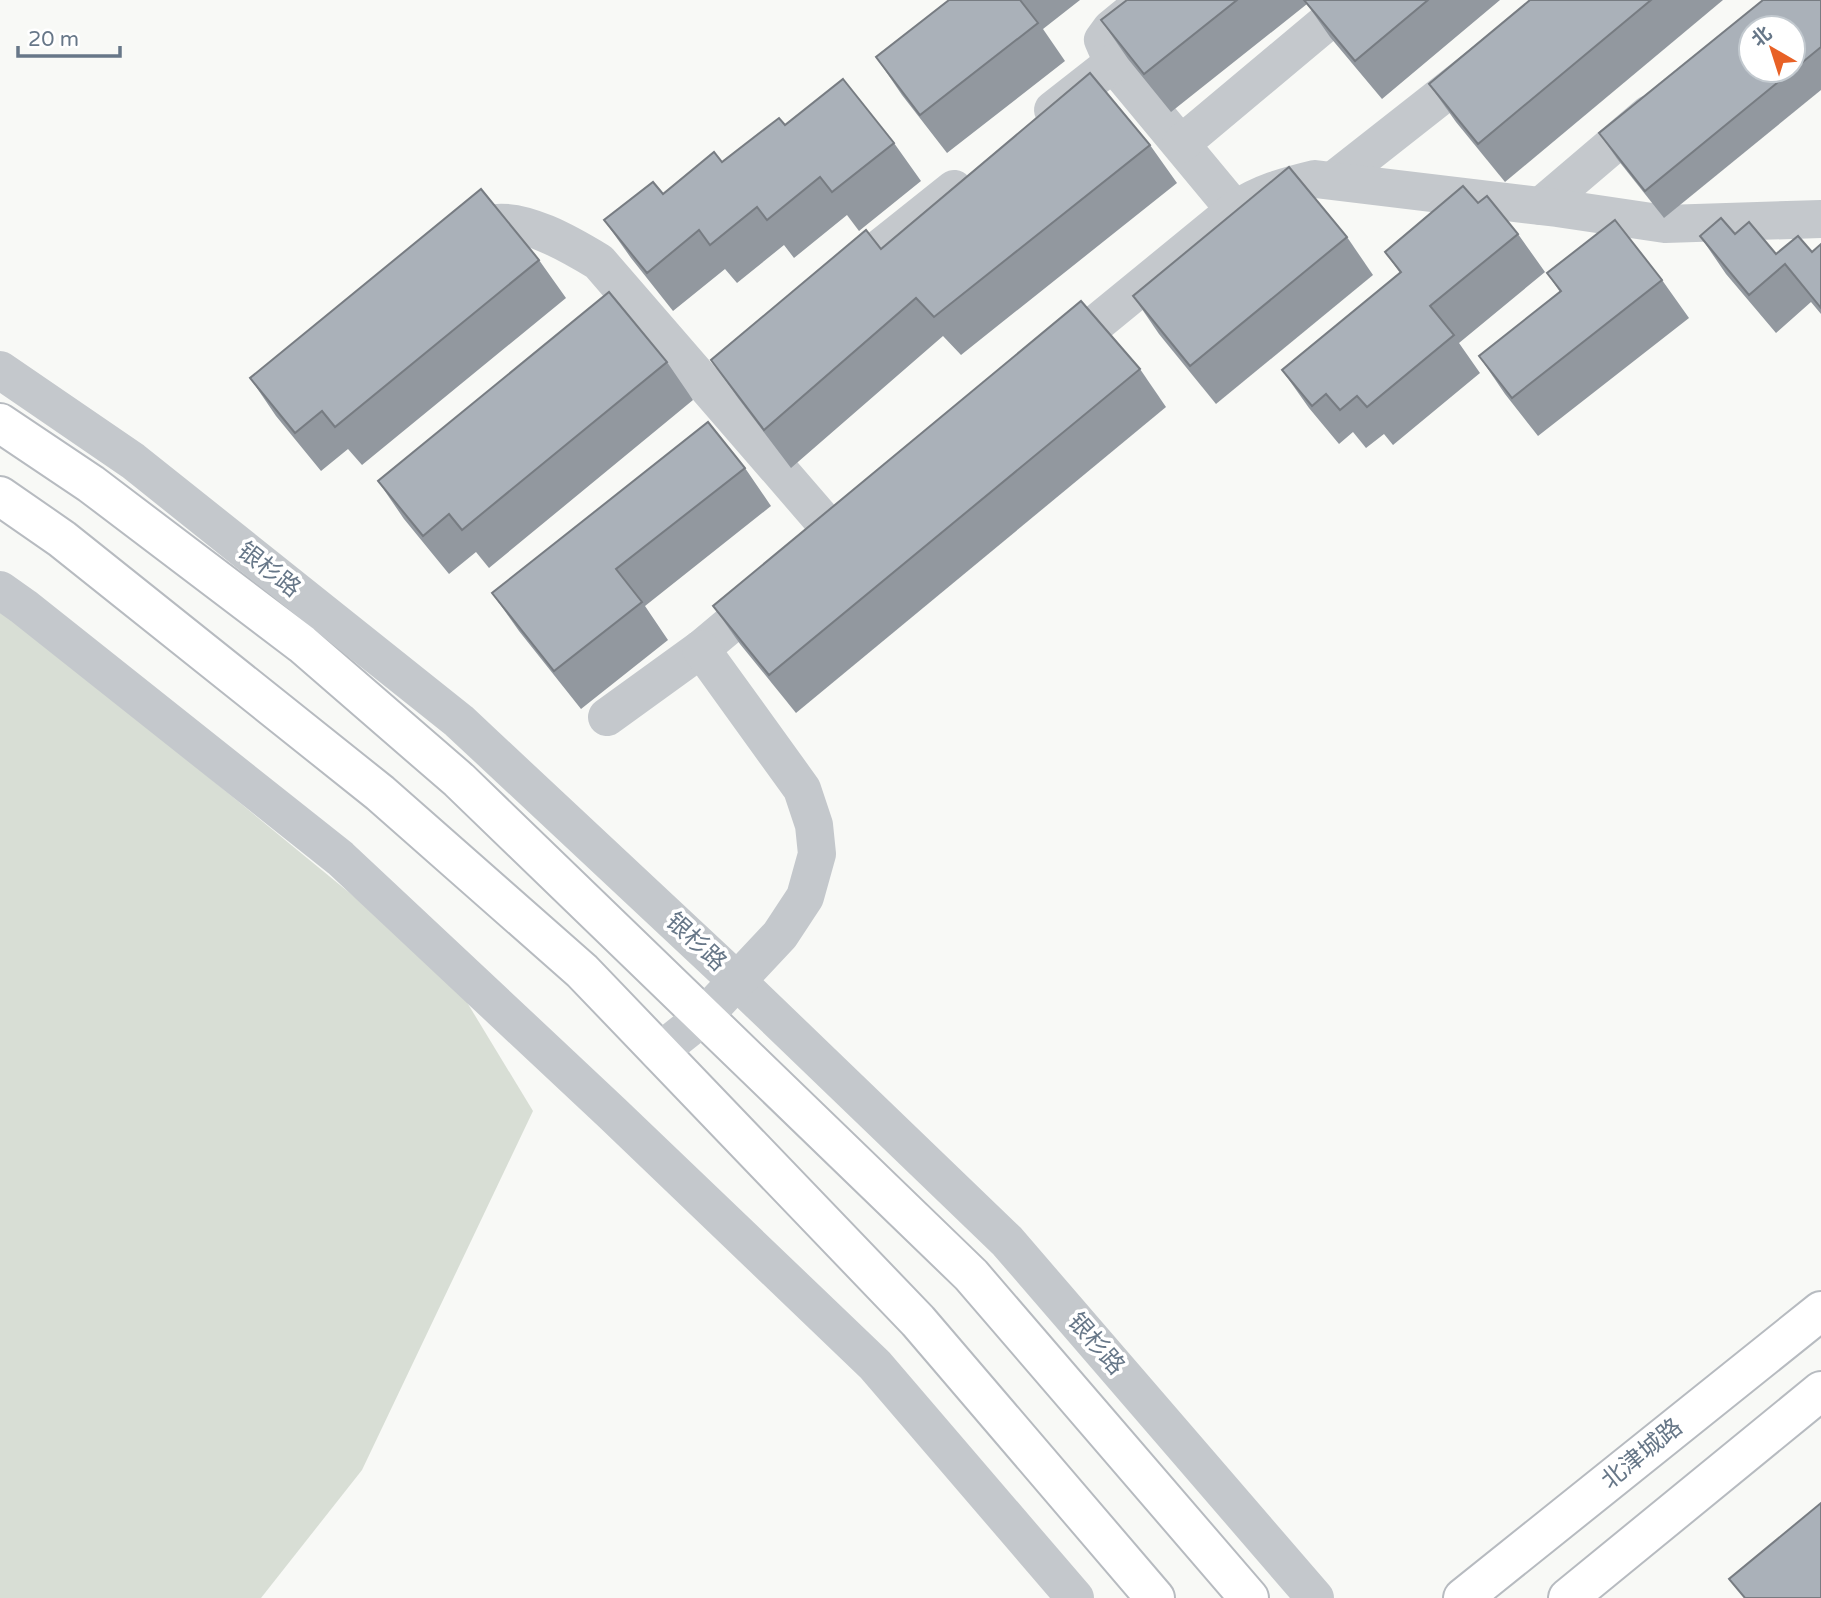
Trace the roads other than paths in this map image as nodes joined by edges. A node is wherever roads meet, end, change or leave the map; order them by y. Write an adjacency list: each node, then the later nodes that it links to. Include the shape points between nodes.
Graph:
1 (1146, 0): 4 (street, via 1103,40)
2 (1353, 0): 7 (street)
3 (1563, 0): 9 (street)
4 (1113, 63): 6 (street); 7 (street)
5 (1678, 90): 10 (street)
6 (1027, 131)
7 (1181, 144): 11 (street)
8 (985, 165): 14 (street)
9 (1334, 180): 10 (street); 11 (street, via 1315,178 1278,188)
10 (1541, 206): 12 (street, via 1665,224)
11 (1235, 210): 17 (street)
12 (1821, 219)
13 (436, 255): 18 (street, via 486,224 511,222 573,246 599,262 621,309)
14 (814, 301)
15 (739, 361): 18 (street)
16 (0, 370): 26 (street, 银杉路, via 133,461 459,720)
17 (1030, 378)
18 (707, 386): 19 (street)
19 (735, 419): 21 (street); 24 (street, via 848,528)
20 (0, 423): 27 (main road, 银杉路, via 91,484 302,644 459,780)
21 (702, 444)
22 (0, 496): 28 (main road, via 62,538 380,793 582,971)
23 (0, 590): 31 (street, via 340,858 612,1113 875,1365)
24 (701, 649): 25 (street); 26 (street, via 802,789 814,825 817,854 805,897 780,935)
25 (607, 717)
26 (737, 981): 27 (street); 34 (street, 银杉路, via 1007,1241)
27 (703, 1017): 28 (street); 33 (main road, 银杉路, via 971,1275)
28 (659, 1052): 32 (main road, via 918,1321)
29 (1821, 1311): 35 (main road, 北津城路)
30 (1821, 1391): 36 (main road)
31 (1075, 1598)
32 (1155, 1598)
33 (1249, 1598)
34 (1315, 1598)
35 (1463, 1598)
36 (1568, 1598)

